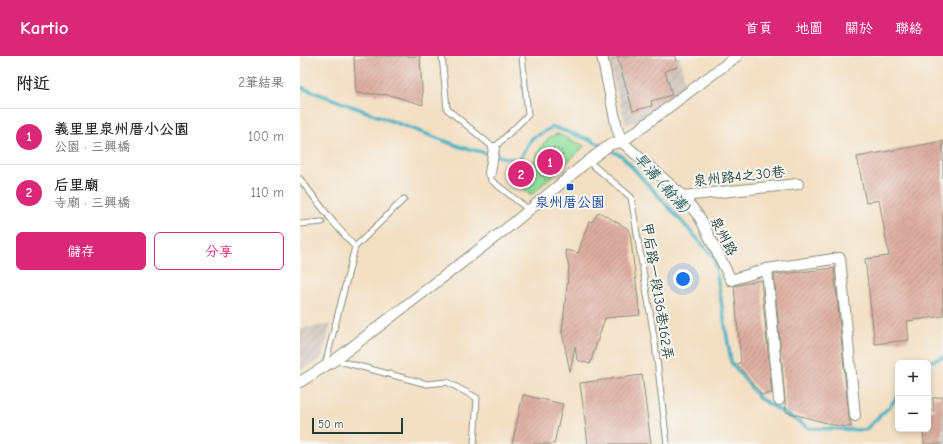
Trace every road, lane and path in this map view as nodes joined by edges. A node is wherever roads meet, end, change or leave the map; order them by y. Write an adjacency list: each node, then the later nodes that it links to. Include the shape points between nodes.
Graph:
1 (442, 56): 6 (lane, via 447,109)
2 (522, 56): 6 (lane, via 528,115)
3 (602, 56): 5 (street)
4 (737, 56): 5 (street)
5 (622, 142): 8 (street, via 611,144); 15 (street, 泉州路)
6 (494, 148): 10 (street)
7 (556, 161): 9 (path, via 563,156 562,151 553,147 539,156)
8 (588, 161): 14 (street); 28 (lane, 甲后路一段136巷162弄, via 631,197 655,343)
9 (537, 165): 12 (path, via 532,175); 14 (path)
10 (490, 173): 17 (lane, via 491,180)
11 (300, 179): 20 (lane)
12 (519, 182)
13 (798, 184): 15 (street, 泉州路4之30巷)
14 (552, 191): 17 (street)
15 (683, 196): 21 (street, 泉州路, via 700,218 731,280)
16 (404, 199): 20 (lane)
17 (529, 210): 22 (street)
18 (322, 222): 19 (lane)
19 (300, 224)
20 (355, 247): 23 (lane)
21 (767, 269): 25 (street); 26 (street, 泉州路, via 840,258)
22 (335, 360): 23 (street); 27 (lane, via 427,384 447,382 477,398)
23 (325, 366): 24 (street)
24 (300, 382)
25 (779, 400)
26 (855, 416)
27 (474, 444)
28 (667, 444)

